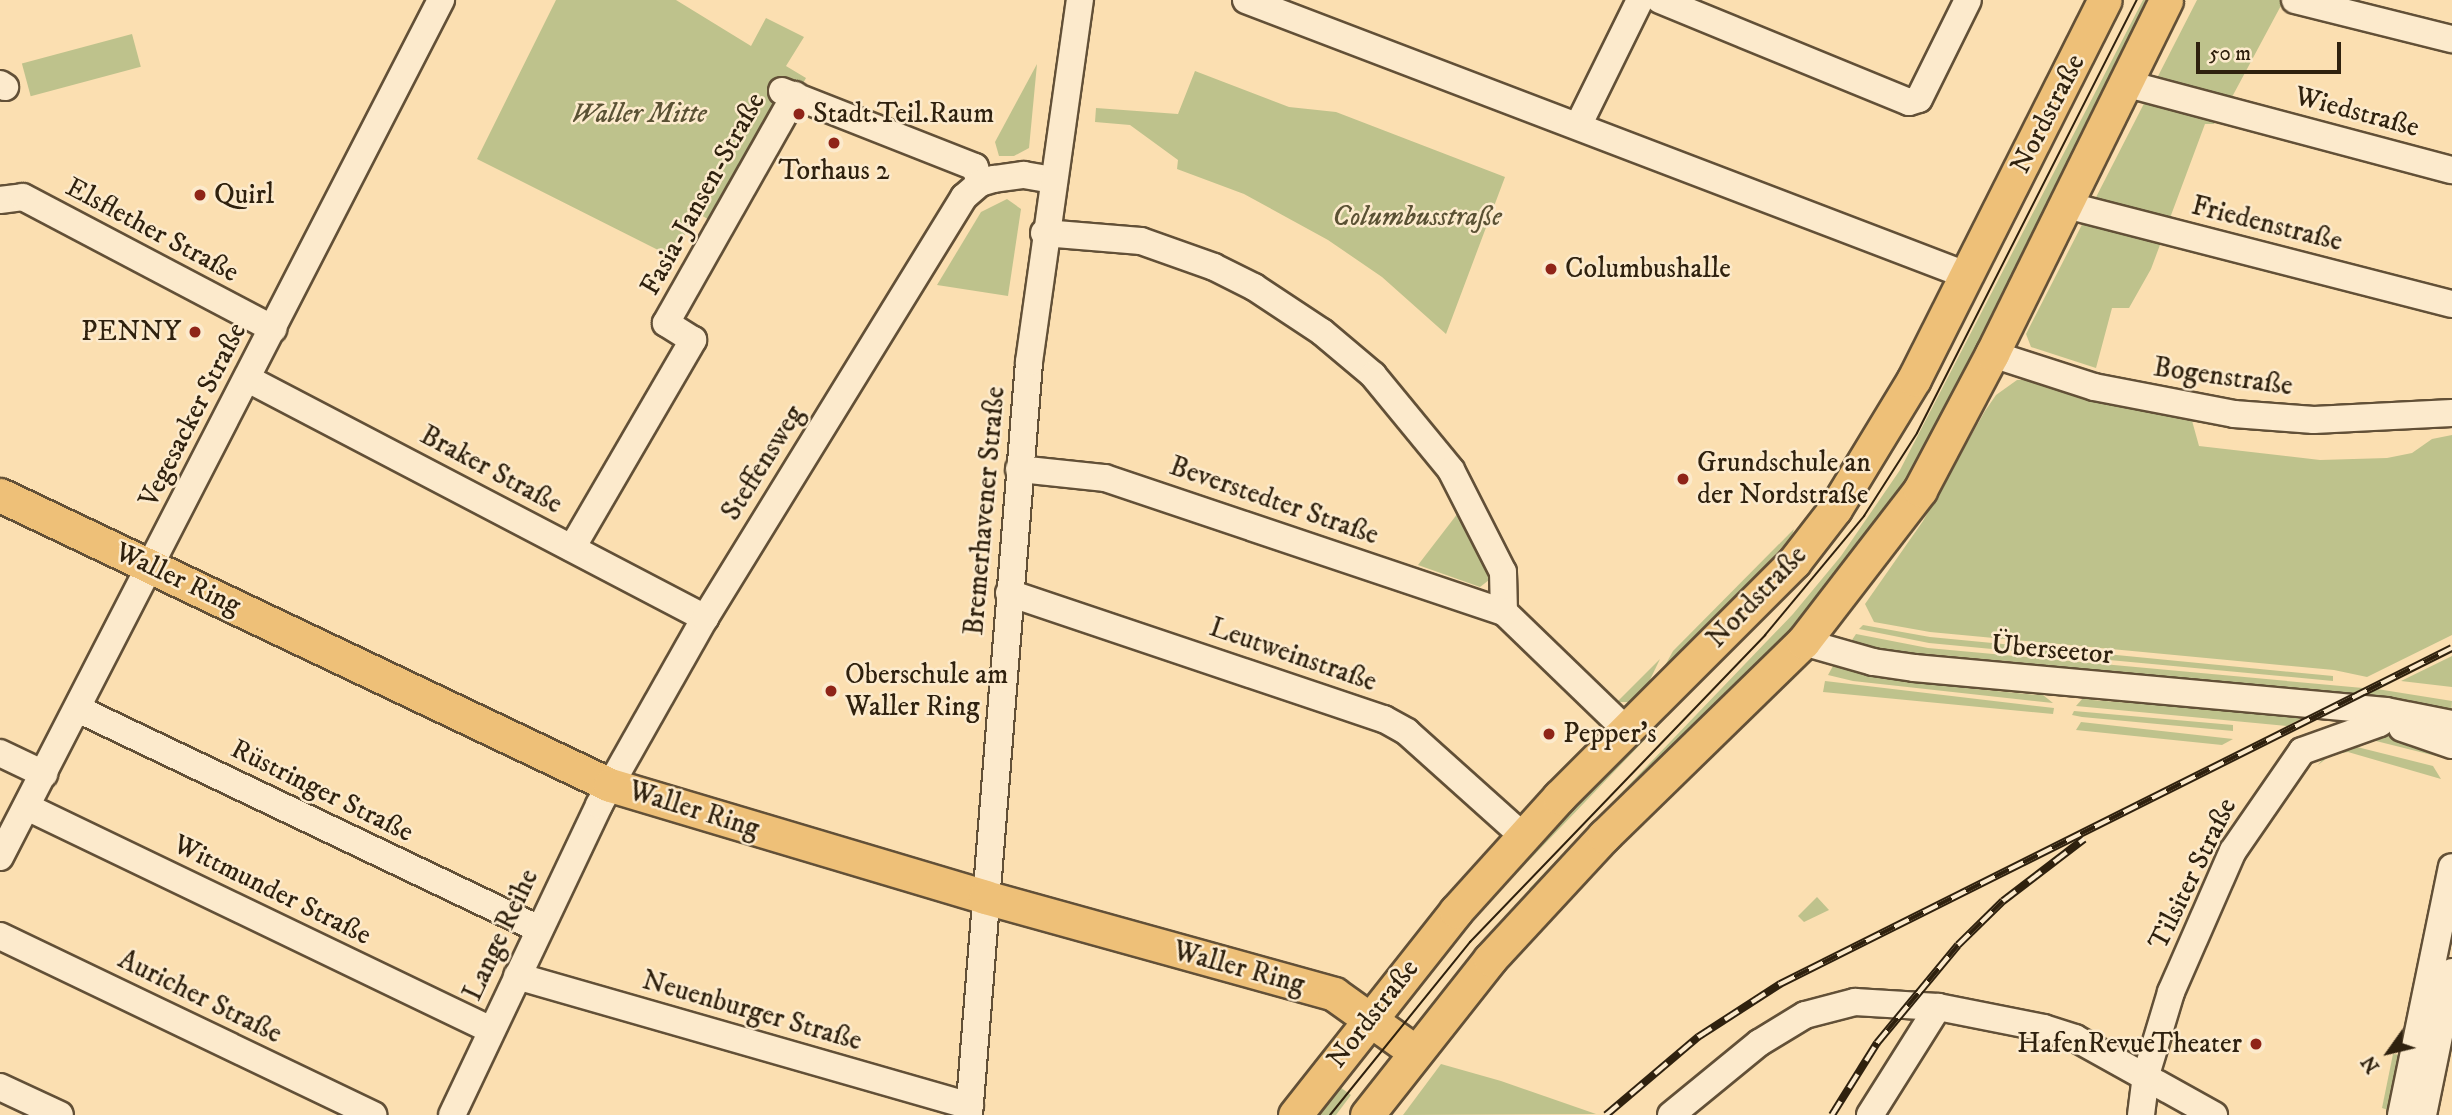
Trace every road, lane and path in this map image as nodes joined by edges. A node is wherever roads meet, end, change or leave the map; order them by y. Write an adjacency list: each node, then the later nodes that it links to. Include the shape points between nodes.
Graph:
1 (441, 0): 21 (street, Vegesacker Straße)
2 (1080, 0): 15 (street, Bremerhavener Straße)
3 (1246, 0): 12 (street)
4 (1640, 0): 12 (street)
5 (1660, 0): 6 (street, via 1909,102 1919,99)
6 (1968, 0)
7 (2105, 0): 19 (main road, Nordstraße)
8 (2165, 0): 11 (main road, Nordstraße)
9 (2295, 0): 10 (street)
10 (2452, 39)
11 (2124, 83): 13 (street, Wiedstraße); 17 (main road, Nordstraße)
12 (1578, 126): 19 (street)
13 (2452, 170)
14 (978, 175): 15 (street); 27 (street, Fasia-Jansen-Straße, via 788,93 666,323 693,340); 31 (street, Steffensweg)
15 (1053, 180): 18 (street, Bremerhavener Straße)
16 (0, 200): 21 (street, Elsflether Straße, via 23,197)
17 (2066, 205): 20 (street, Friedenstraße); 22 (main road, Nordstraße)
18 (1044, 233): 25 (street, Bremerhavener Straße); 30 (street, via 1141,241 1171,250 1254,287 1322,332 1373,375 1451,470 1503,572)
19 (1966, 275): 37 (main road, Nordstraße, via 1892,418 1835,509 1794,562)
20 (2452, 304)
21 (273, 329): 23 (street, Vegesacker Straße)
22 (1992, 354): 24 (street, Bogenstraße, via 2094,387 2234,414 2314,420); 32 (main road, Nordstraße, via 1920,490)
23 (248, 379): 27 (street, Braker Straße); 28 (street, Vegesacker Straße)
24 (2452, 413)
25 (1019, 469): 29 (street, Bremerhavener Straße); 30 (street, Beverstedter Straße, via 1105,478)
26 (0, 495): 28 (main road, Waller Ring)
27 (572, 548): 31 (street, Braker Straße)
28 (151, 567): 34 (street, Vegesacker Straße); 41 (main road, Waller Ring)
29 (1009, 593): 43 (street, Leutweinstraße, via 1384,719 1407,732); 46 (street, Bremerhavener Straße)
30 (1504, 612): 37 (street)
31 (705, 618): 41 (street, Steffensweg)
32 (1803, 642): 33 (street, Überseetor, via 1914,668); 54 (main road, Nordstraße, via 1604,836 1481,968)
33 (2298, 704): 35 (street, Überseetor); 36 (street, Überseetor, via 2386,711)
34 (78, 709): 40 (street, Vegesacker Straße); 47 (street, Rüstringer Straße)
35 (2380, 723): 38 (street, Überseetor); 55 (street, Tilsiter Straße, via 2319,741 2284,770 2233,851 2204,909 2171,992)
36 (2452, 724)
37 (1626, 730): 43 (main road, Nordstraße)
38 (2452, 745)
39 (0, 753): 40 (street)
40 (44, 774): 42 (street, Vegesacker Straße)
41 (610, 785): 46 (main road, Waller Ring); 47 (street, Lange Reihe)
42 (27, 807): 44 (street, Vegesacker Straße); 53 (street, Wittmunder Straße)
43 (1523, 836): 52 (main road, Nordstraße)
44 (0, 857)
45 (2452, 867): 67 (street)
46 (985, 897): 52 (main road, Waller Ring, via 1334,994); 57 (street, Bremerhavener Straße)
47 (539, 929): 50 (street, Lange Reihe)
48 (0, 936): 59 (street, Auricher Straße)
49 (2452, 972): 68 (street)
50 (517, 976): 53 (street, Lange Reihe); 57 (street, Neuenburger Straße)
51 (1938, 1007): 55 (street, via 2019,1021 2075,1038); 63 (street, via 1855,1002 1805,1015 1759,1043); 64 (street)
52 (1368, 1019): 54 (main road, Waller Ring); 61 (main road, Nordstraße)
53 (491, 1030): 60 (street, Lange Reihe)
54 (1414, 1051): 62 (main road, Nordstraße)
55 (2146, 1075): 65 (street, Tilsiter Straße); 66 (street)
56 (0, 1087): 58 (street)
57 (969, 1110)
58 (60, 1115)
59 (373, 1115)
60 (452, 1115)
61 (1295, 1115)
62 (1367, 1115)
63 (1671, 1115)
64 (1870, 1115)
65 (2141, 1115)
66 (2214, 1115)
67 (2401, 1115)
68 (2423, 1115)

